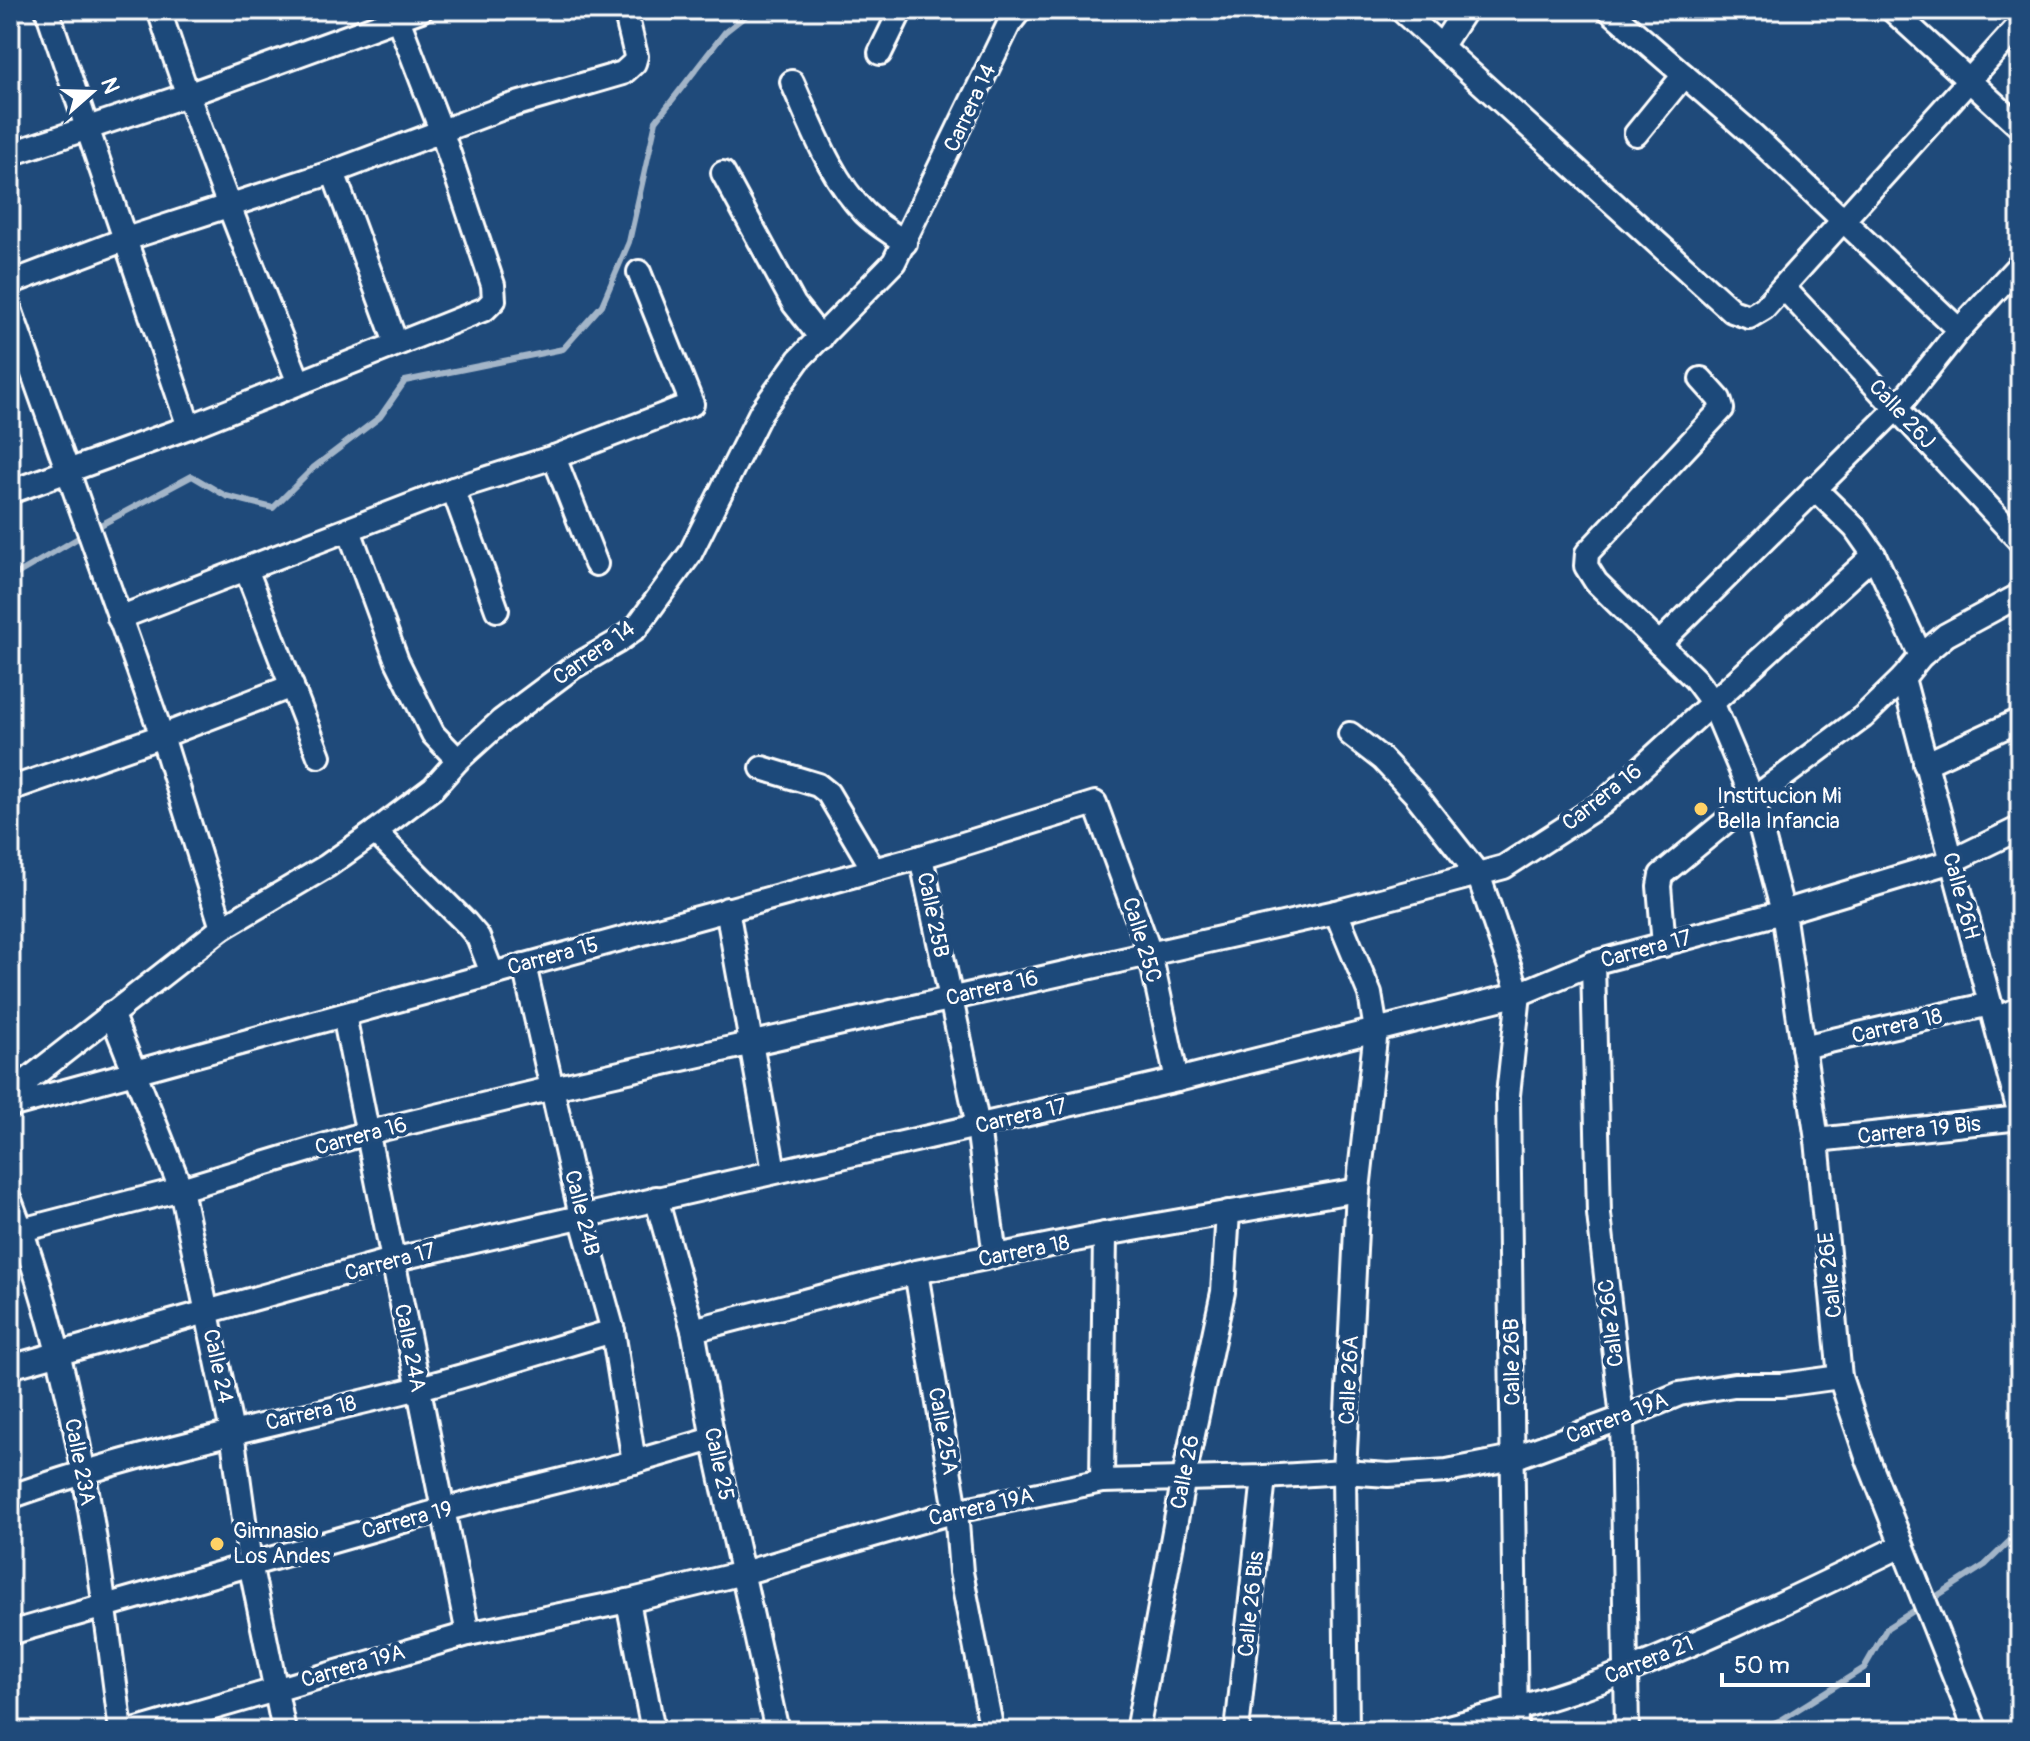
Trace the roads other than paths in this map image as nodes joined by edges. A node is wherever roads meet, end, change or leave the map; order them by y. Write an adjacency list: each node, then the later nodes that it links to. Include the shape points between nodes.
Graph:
1 (47, 10): 20 (street)
2 (159, 10): 18 (street)
3 (421, 10): 11 (street)
4 (625, 10): 21 (street, via 636,56 623,73)
5 (901, 10): 14 (street)
6 (1020, 10): 29 (street, Carrera 14)
7 (1401, 10): 13 (street)
8 (1465, 10): 13 (street)
9 (1609, 10): 15 (street)
10 (1892, 10): 16 (street)
11 (398, 19): 18 (street); 21 (street)
12 (2020, 24): 16 (street)
13 (1441, 47): 33 (street, via 1732,311 1749,317)
14 (880, 53)
15 (1684, 75): 22 (street); 27 (street)
16 (1969, 80): 19 (street); 27 (street)
17 (792, 82): 29 (street, via 848,191 865,213)
18 (187, 95): 20 (street); 26 (street)
19 (2020, 127)
20 (86, 130): 23 (street); 28 (street)
21 (441, 130): 24 (street); 37 (street, via 494,300 485,309)
22 (1636, 134)
23 (10, 154)
24 (333, 172): 26 (street); 37 (street)
25 (723, 173): 36 (street, via 794,304)
26 (227, 205): 28 (street); 39 (street)
27 (1843, 219): 33 (street); 35 (street)
28 (126, 239): 32 (street); 41 (street)
29 (905, 243): 36 (street, Carrera 14, via 894,262)
30 (2020, 265): 35 (street)
31 (639, 272): 42 (street, via 692,404)
32 (10, 283)
33 (1783, 287): 40 (street, Calle 26J)
34 (10, 309): 43 (street)
35 (1959, 330): 40 (street)
36 (821, 338): 64 (street, Carrera 14, via 761,412 690,554 636,628 572,668)
37 (396, 343): 39 (street)
38 (1701, 379): 55 (street, Calle 26E, via 1722,409 1587,553 1586,566 1596,582)
39 (299, 383): 41 (street)
40 (1897, 408): 44 (street); 48 (street, Calle 26J)
41 (189, 427): 43 (street)
42 (554, 457): 45 (street); 50 (street)
43 (66, 473): 46 (street); 54 (street)
44 (1814, 488): 49 (street); 55 (street)
45 (453, 489): 47 (street); 53 (street)
46 (10, 492)
47 (349, 530): 51 (street); 64 (street, via 397,661 433,734)
48 (2020, 541)
49 (1874, 555): 56 (street); 59 (street, Carrera 16)
50 (596, 564)
51 (246, 569): 54 (street); 58 (street)
52 (2020, 595): 56 (street, via 1946,635)
53 (497, 610)
54 (119, 618): 62 (street)
55 (1659, 644): 59 (street, Calle 26E)
56 (1921, 656): 57 (street)
57 (1903, 678): 65 (street, Calle 26H); 68 (street, via 1863,717)
58 (292, 686): 62 (street); 63 (street)
59 (1712, 702): 68 (street, Calle 26E); 75 (street, Carrera 16, via 1603,803 1504,867)
60 (2020, 720): 65 (street)
61 (1350, 734): 75 (street, via 1415,794)
62 (162, 736): 67 (street); 79 (street)
63 (319, 756)
64 (458, 760): 71 (street, Carrera 14, via 433,788)
65 (1925, 764): 73 (street, Calle 26H)
66 (762, 768): 74 (street, via 828,793)
67 (10, 789)
68 (1753, 799): 78 (street, Calle 26E); 80 (street, via 1661,875)
69 (1095, 803): 72 (street, Carrera 15); 81 (street, Calle 25C)
70 (2020, 828): 73 (street, Carrera 17)
71 (375, 832): 79 (street, Carrera 14); 84 (street, via 478,937)
72 (921, 857): 74 (street, Carrera 15); 86 (street, Calle 25B)
73 (1952, 861): 78 (street, Carrera 17); 88 (street, Calle 26H)
74 (873, 869): 76 (street, Carrera 15)
75 (1478, 874): 77 (street, Carrera 16); 85 (street)
76 (727, 909): 83 (street, Carrera 15); 92 (street)
77 (1336, 912): 81 (street, Carrera 16); 91 (street, Calle 26A, via 1370,994)
78 (1783, 912): 80 (street, Carrera 17); 93 (street, Calle 26E)
79 (222, 928): 89 (street, Carrera 14)
80 (1664, 945): 82 (street, Carrera 17)
81 (1150, 953): 86 (street, Carrera 16); 95 (street, Calle 25C)
82 (1593, 963): 85 (street, Carrera 17); 122 (street, Calle 26C, via 1599,1214)
83 (524, 965): 84 (street, Carrera 15); 96 (street, Calle 24B)
84 (492, 973): 90 (street, Carrera 15)
85 (1519, 994): 91 (street, Carrera 17); 125 (street, Calle 26B, via 1508,1095)
86 (950, 998): 92 (street, Carrera 16); 100 (street, Calle 25B)
87 (2020, 1008): 88 (street, Carrera 18)
88 (1992, 1012): 93 (street, Carrera 18); 99 (street, Calle 26H)
89 (111, 1013): 94 (street, Calle 24); 97 (street, Carrera 14)
90 (344, 1015): 94 (street, Carrera 15); 101 (street, Calle 24A)
91 (1376, 1030): 95 (street, Carrera 17); 105 (street, Calle 26A)
92 (753, 1043): 96 (street, Carrera 16); 103 (street)
93 (1803, 1047): 102 (street, Calle 26E)
94 (136, 1071): 98 (street, Carrera 15); 104 (street, Calle 24)
95 (1177, 1080): 100 (street, Carrera 17)
96 (553, 1088): 101 (street, Carrera 16); 109 (street, Calle 24B)
97 (10, 1094)
98 (10, 1106)
99 (2020, 1116): 102 (street, Carrera 19 Bis)
100 (978, 1126): 103 (street, Carrera 17); 112 (street, Calle 25B)
101 (366, 1133): 104 (street, Carrera 16); 113 (street, Calle 24A)
102 (1817, 1140): 120 (street, Calle 26E)
103 (774, 1171): 106 (street, Carrera 17)
104 (181, 1189): 110 (street, Carrera 16); 115 (street, Calle 24)
105 (1358, 1190): 108 (street, Carrera 18); 128 (street, Calle 26A)
106 (656, 1198): 109 (street, Carrera 17); 116 (street, Calle 25)
107 (10, 1200): 110 (street, Calle 23A)
108 (1228, 1212): 111 (street, Carrera 18); 129 (street, Calle 26, via 1223,1292)
109 (581, 1216): 113 (street, Carrera 17); 117 (street, Calle 24B)
110 (16, 1231): 118 (street, Calle 23A)
111 (1105, 1234): 112 (street, Carrera 18); 131 (street)
112 (995, 1257): 114 (street, Carrera 18)
113 (392, 1260): 115 (street, Carrera 17); 121 (street, Calle 24A)
114 (916, 1272): 116 (street, Carrera 18); 134 (street, Calle 25A)
115 (207, 1313): 118 (street, Carrera 17); 123 (street, Calle 24)
116 (693, 1330): 124 (street, Calle 25)
117 (613, 1331): 121 (street, Carrera 18); 126 (street, Calle 24B)
118 (57, 1353): 119 (street, Carrera 17); 127 (street, Calle 23A)
119 (10, 1367)
120 (1840, 1377): 122 (street, Carrera 19A, via 1679,1394); 135 (street, Calle 26E)
121 (418, 1388): 123 (street, Carrera 18); 133 (street, Calle 24A)
122 (1622, 1418): 125 (street, Carrera 19A); 142 (street, Calle 26C)
123 (232, 1432): 127 (street, Carrera 18); 136 (street, Calle 24)
124 (713, 1439): 126 (street, Carrera 19); 137 (street, Calle 25)
125 (1513, 1458): 128 (street, Carrera 19A, via 1447,1471); 144 (street, Calle 26B)
126 (634, 1462): 133 (street, Carrera 19)
127 (84, 1471): 132 (street, Carrera 18); 139 (street, Calle 23A)
128 (1344, 1472): 130 (street, Carrera 19A); 153 (street, Calle 26A)
129 (1184, 1477): 130 (street, Carrera 19A); 131 (street, Carrera 19A); 151 (street, Calle 26)
130 (1264, 1477): 152 (street, Calle 26 Bis)
131 (1102, 1481): 134 (street, Carrera 19A)
132 (10, 1497)
133 (442, 1510): 136 (street, Carrera 19); 141 (street, Calle 24A)
134 (956, 1511): 137 (street, Carrera 19A); 150 (street, Calle 25A, via 961,1572)
135 (1901, 1546): 142 (street, Carrera 21); 156 (street, Calle 26E)
136 (250, 1563): 139 (street, Carrera 19); 143 (street, Calle 24)
137 (743, 1573): 138 (street, Carrera 19A); 149 (street, Calle 25)
138 (628, 1601): 141 (street, Carrera 19A); 148 (street)
139 (105, 1606): 140 (street, Carrera 19); 145 (street, Calle 23A)
140 (10, 1633)
141 (468, 1634): 143 (street, Carrera 19A)
142 (1626, 1671): 144 (street, Carrera 21); 155 (street, Calle 26C)
143 (274, 1689): 146 (street, Carrera 19A); 147 (street, Calle 24)
144 (1516, 1720): 154 (street, Carrera 21)
145 (121, 1731)
146 (134, 1731)
147 (284, 1731)
148 (653, 1731)
149 (777, 1731)
150 (992, 1731)
151 (1137, 1731)
152 (1237, 1731)
153 (1347, 1731)
154 (1433, 1731)
155 (1627, 1731)
156 (1976, 1731)

